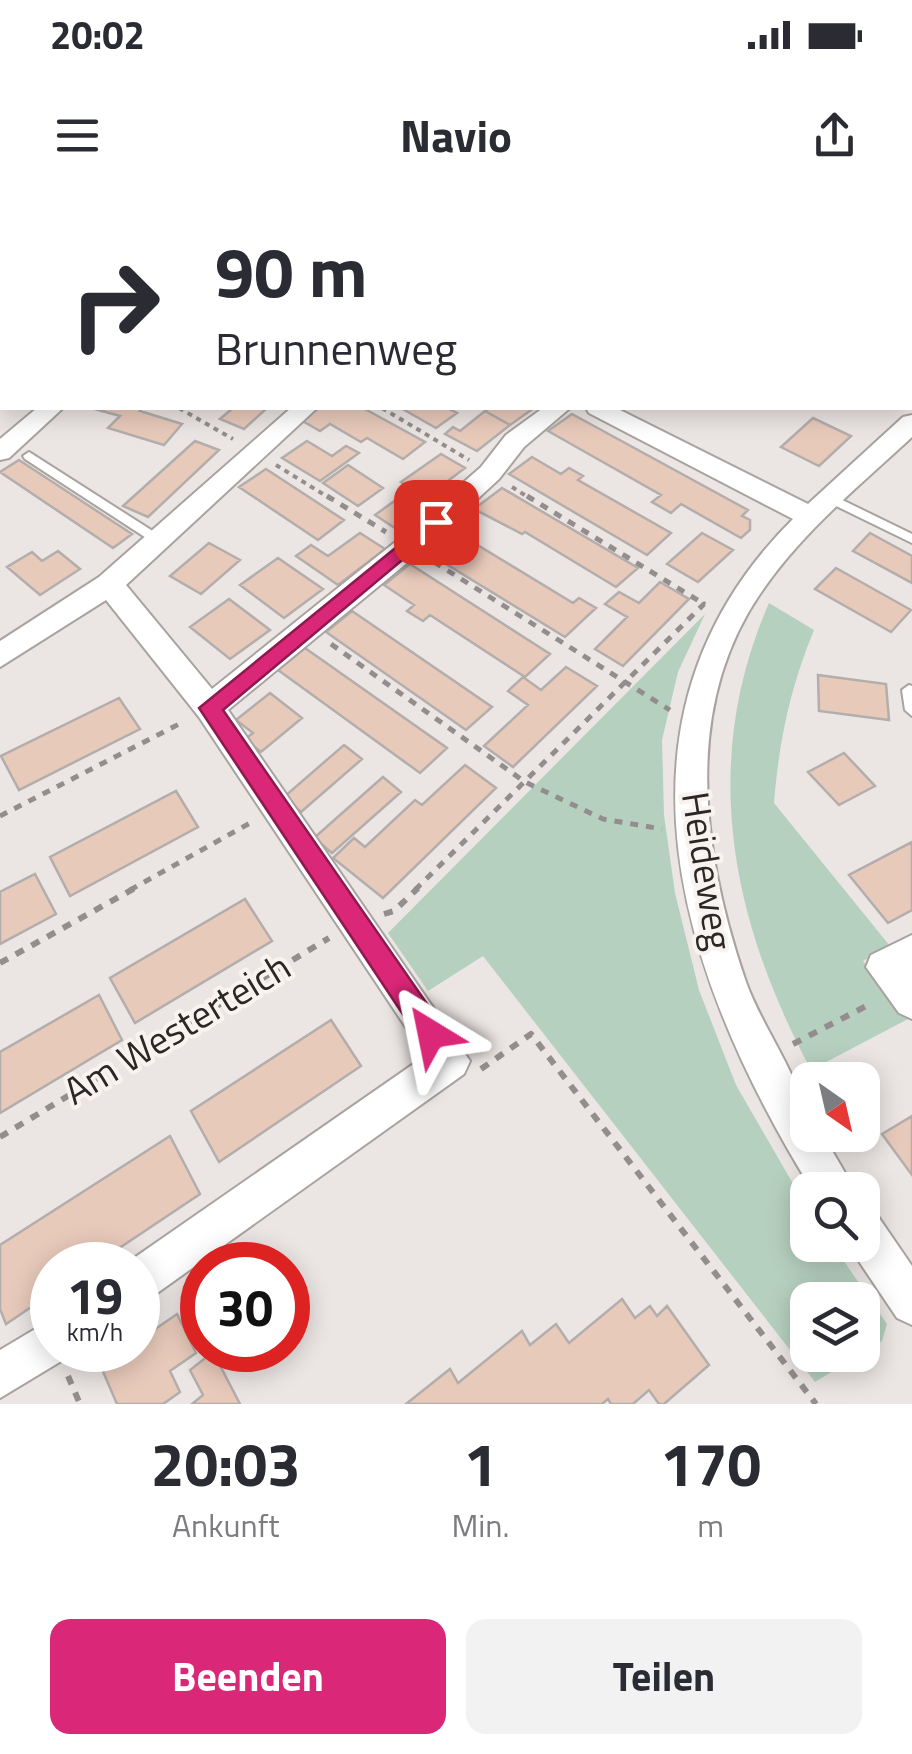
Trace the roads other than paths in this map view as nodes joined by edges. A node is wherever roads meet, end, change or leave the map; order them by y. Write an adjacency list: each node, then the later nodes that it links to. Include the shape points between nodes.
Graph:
1 (49, 410): 6 (street)
2 (302, 410): 10 (street)
3 (555, 410): 14 (street, via 409,546)
4 (602, 410): 8 (street)
5 (912, 423): 8 (street, Heideweg)
6 (0, 452)
7 (29, 456): 10 (lane)
8 (822, 508): 9 (lane); 18 (street, Heideweg, via 718,608 690,786 712,940 758,1062)
9 (912, 538)
10 (158, 540): 11 (street)
11 (109, 584): 12 (street); 14 (street)
12 (0, 656)
13 (909, 690): 15 (lane)
14 (210, 708): 20 (street, via 450,1061)
15 (912, 710)
16 (912, 952): 17 (street, via 884,966)
17 (907, 994)
18 (824, 1172)
19 (880, 1256): 21 (street)
20 (160, 1265)
21 (912, 1303)
22 (30, 1356): 23 (street)
23 (0, 1376)

